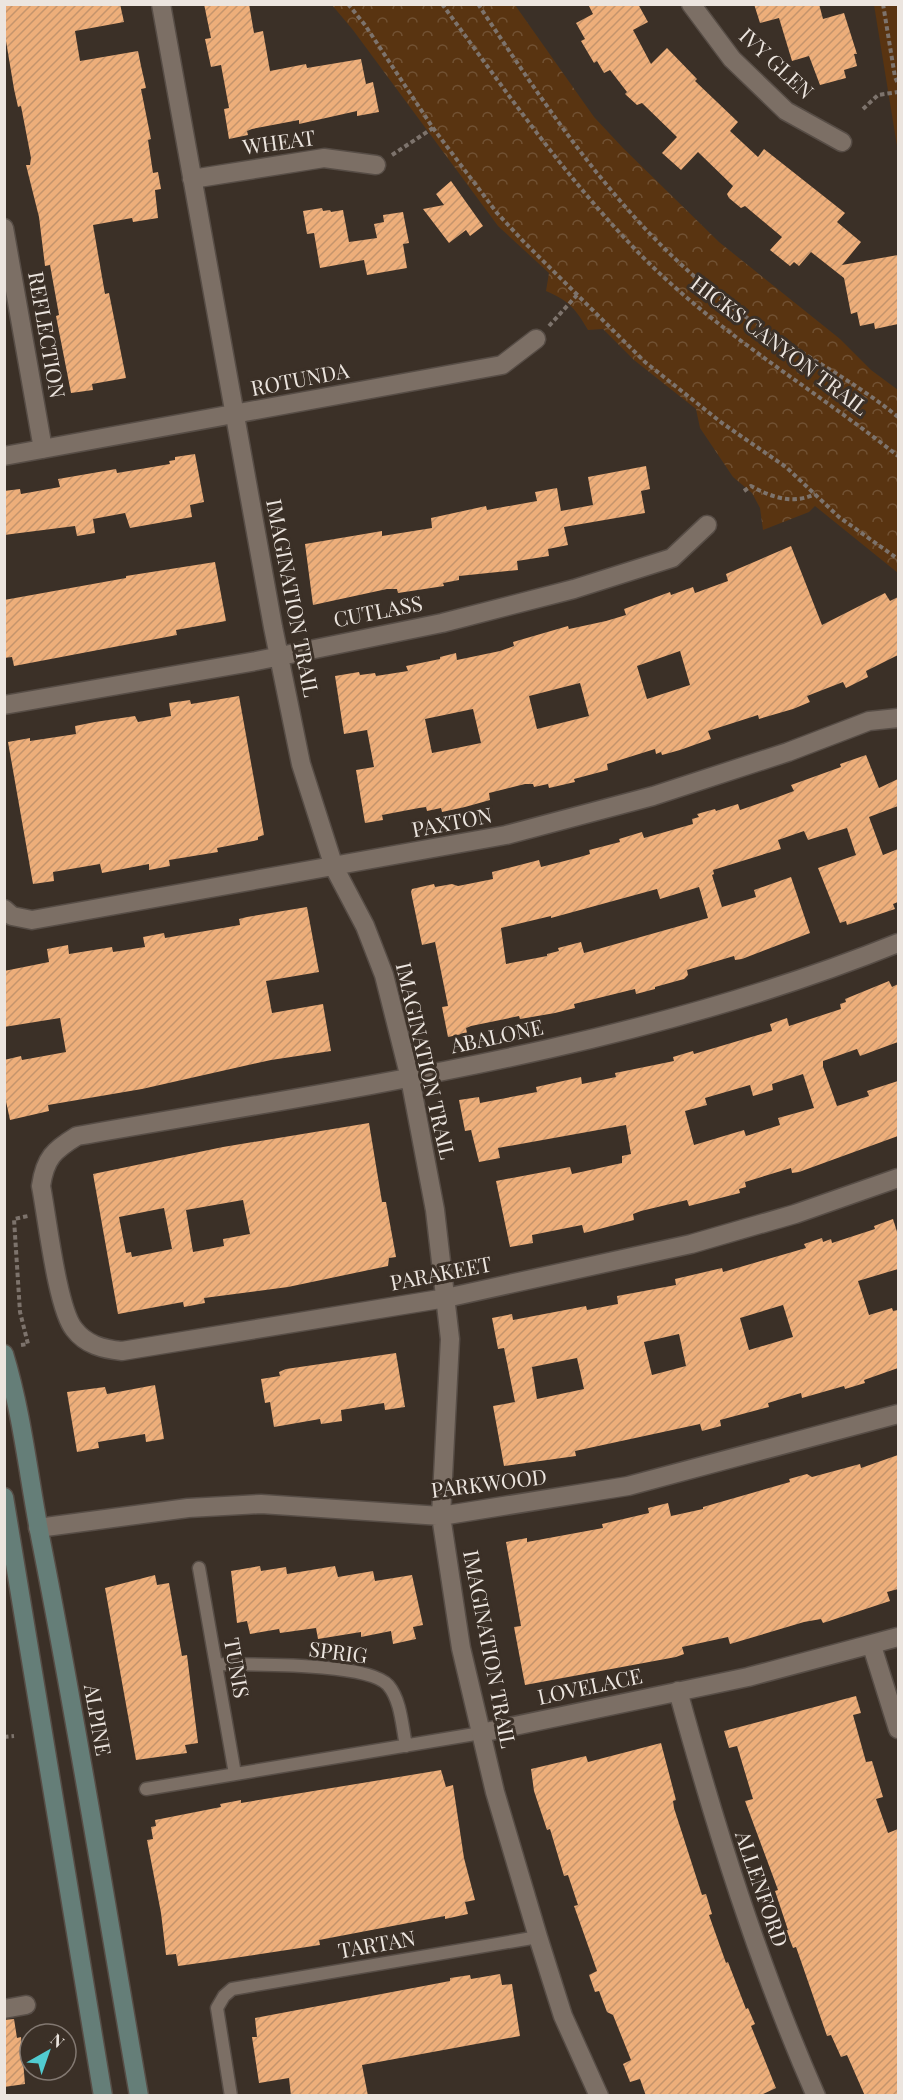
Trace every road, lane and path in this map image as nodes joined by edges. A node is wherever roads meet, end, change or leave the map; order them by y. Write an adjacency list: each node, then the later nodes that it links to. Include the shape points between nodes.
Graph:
1 (161, 4): 13 (street, IMAGINATION TRAIL)
2 (348, 4): 10 (path)
3 (442, 4): 21 (path, HICKS CANYON TRAIL, via 559,163 634,249 714,321)
4 (478, 4): 18 (path, via 579,152 639,224 680,264 776,338)
5 (691, 4): 11 (street, IVY GLEN, via 732,59 786,111)
6 (884, 4): 7 (path)
7 (898, 84)
8 (898, 92): 9 (path, via 878,96)
9 (863, 109)
10 (433, 128): 12 (path); 15 (path, via 498,213)
11 (842, 142)
12 (376, 165): 13 (street, WHEAT, via 324,158)
13 (192, 179): 17 (street, IMAGINATION TRAIL)
14 (4, 228): 19 (street, REFLECTION)
15 (577, 295): 16 (path); 23 (path, via 645,362 786,467)
16 (536, 339): 17 (street, ROTUNDA, via 502,365)
17 (236, 415): 19 (street, ROTUNDA); 26 (street, IMAGINATION TRAIL)
18 (898, 417)
19 (43, 449): 20 (street, ROTUNDA)
20 (4, 456)
21 (898, 456)
22 (744, 491): 23 (path, via 751,486 786,499)
23 (815, 494): 25 (path, via 839,517)
24 (708, 525): 26 (street, CUTLASS, via 672,558 574,589 441,623)
25 (898, 559)
26 (279, 655): 27 (street, CUTLASS); 29 (street, IMAGINATION TRAIL, via 301,764)
27 (4, 705)
28 (898, 718): 29 (street, PAXTON, via 869,721 653,796 518,832)
29 (334, 867): 30 (street, PAXTON, via 32,920); 32 (street, IMAGINATION TRAIL, via 365,926 384,975)
30 (4, 909)
31 (898, 943): 32 (street, ABALONE, via 721,1006 599,1039)
32 (410, 1078): 35 (street, ABALONE, via 78,1136 59,1148 44,1166 41,1186); 36 (street, IMAGINATION TRAIL, via 435,1210)
33 (898, 1178): 36 (street, PARAKEET, via 795,1214 691,1244)
34 (32, 1215): 37 (path, via 14,1219 20,1312 28,1344)
35 (52, 1246): 36 (street, PARAKEET, via 63,1307 73,1328 86,1341 103,1349 122,1351)
36 (446, 1298): 41 (street, IMAGINATION TRAIL, via 450,1339)
37 (21, 1345)
38 (4, 1354): 42 (street, ALPINE, via 13,1383)
39 (898, 1414): 41 (street, PARKWOOD, via 628,1486)
40 (4, 1497): 43 (street)
41 (441, 1516): 42 (street, PARKWOOD, via 261,1504 188,1508); 50 (street, IMAGINATION TRAIL, via 461,1647)
42 (38, 1528): 43 (street, PARKWOOD); 60 (street, ALPINE)
43 (7, 1533): 59 (street)
44 (199, 1568): 47 (lane, TUNIS)
45 (898, 1637): 46 (street, LOVELACE)
46 (872, 1646): 48 (street, LOVELACE); 49 (street)
47 (216, 1664): 53 (lane, SPRIG, via 348,1670 370,1675 387,1683 396,1699); 54 (lane, TUNIS)
48 (678, 1691): 50 (street, LOVELACE); 63 (street, ALLENFORD, via 714,1821 757,1950)
49 (898, 1729)
50 (481, 1732): 53 (lane, LOVELACE); 56 (street, IMAGINATION TRAIL)
51 (14, 1736): 52 (path)
52 (4, 1737)
53 (406, 1746): 54 (lane, LOVELACE)
54 (235, 1774): 55 (lane, LOVELACE)
55 (146, 1789)
56 (538, 1937): 61 (lane, TARTAN, via 232,1989 217,2008); 62 (street, IMAGINATION TRAIL, via 563,2016)
57 (26, 2005): 58 (street)
58 (4, 2009)
59 (104, 2096)
60 (139, 2096)
61 (231, 2096)
62 (599, 2096)
63 (816, 2096)

